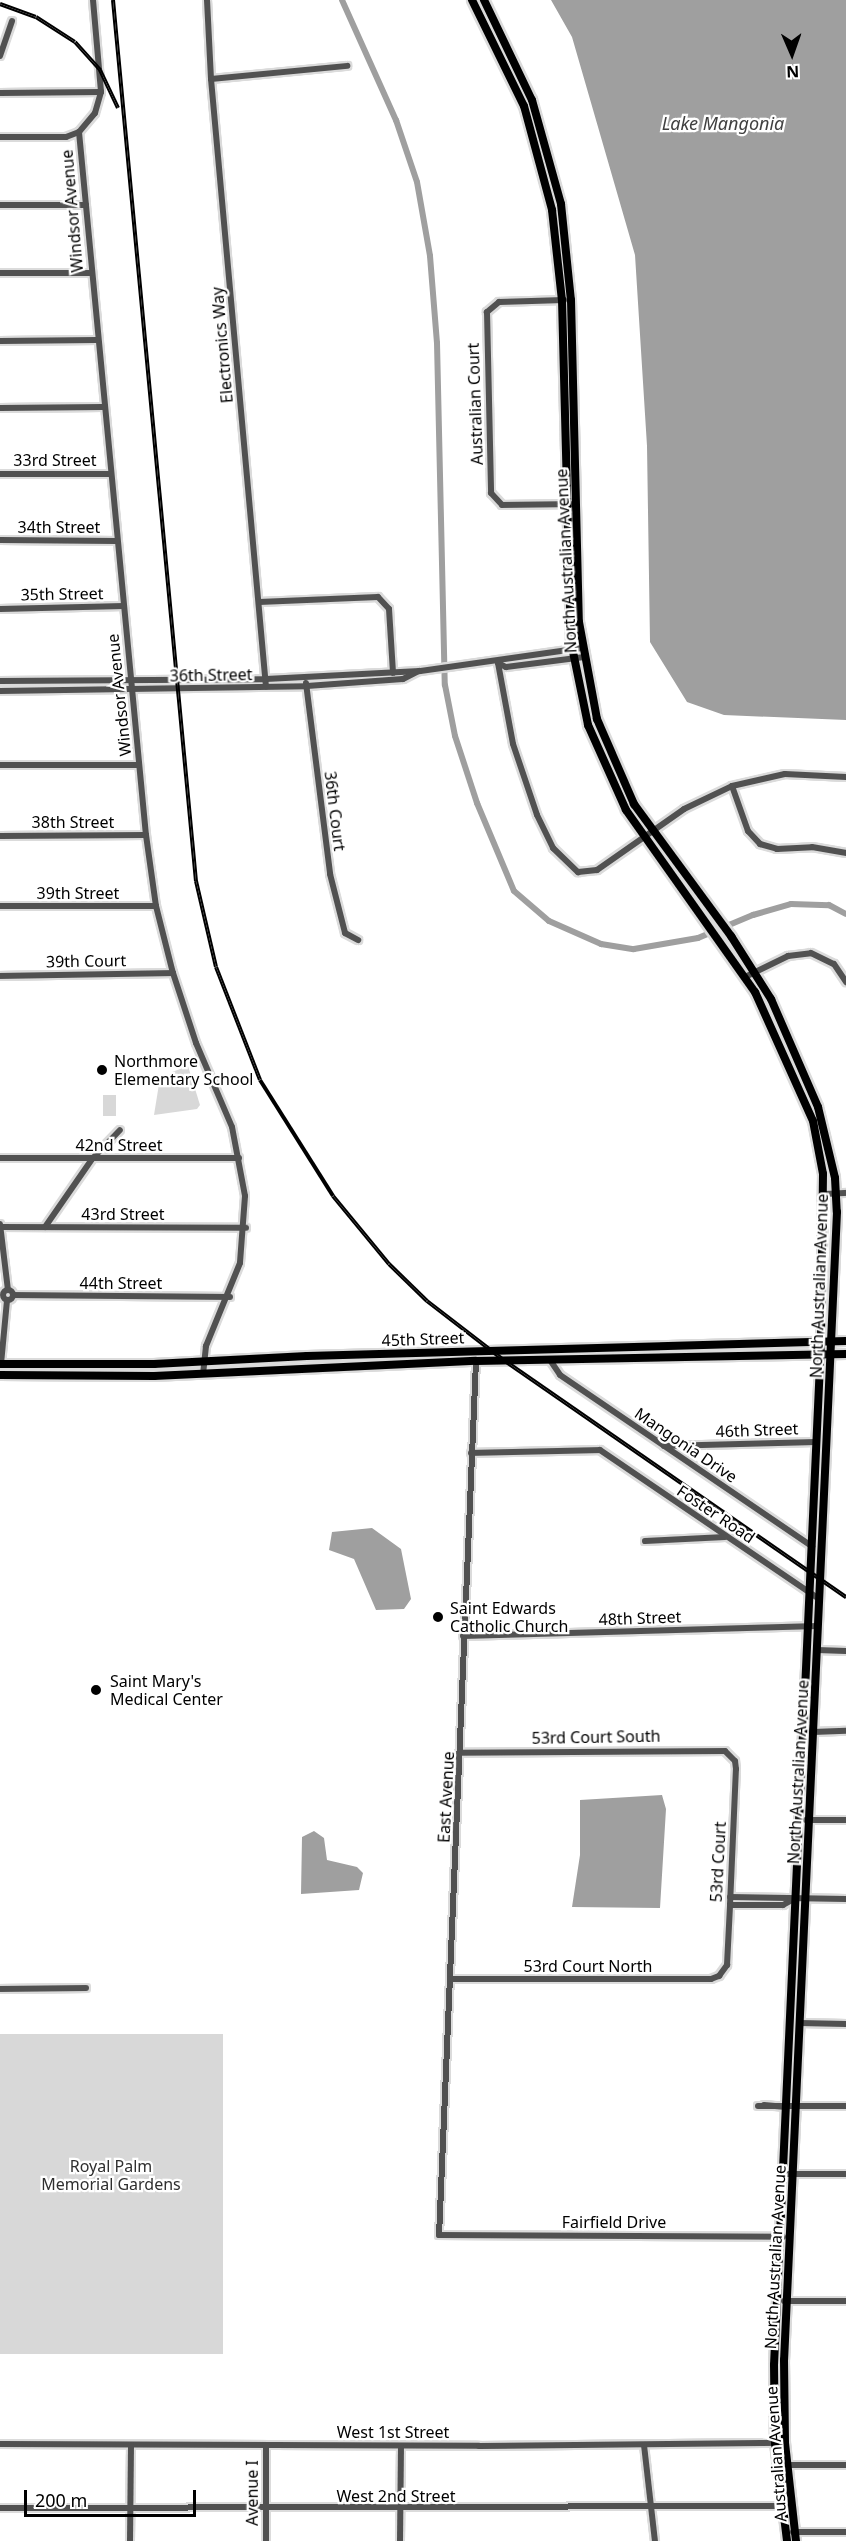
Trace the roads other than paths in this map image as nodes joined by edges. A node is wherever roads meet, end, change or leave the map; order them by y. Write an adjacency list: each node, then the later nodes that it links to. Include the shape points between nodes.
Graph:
1 (93, 0): 9 (street, Windsor Avenue)
2 (207, 0): 8 (street, Electronics Way)
3 (472, 0): 17 (main road, North Australian Avenue, via 504,59 539,153 555,229)
4 (484, 0): 18 (main road, North Australian Avenue, via 521,72 548,148 565,232)
5 (12, 21): 6 (street)
6 (0, 56)
7 (347, 66): 8 (street)
8 (211, 79): 29 (street, Electronics Way)
9 (101, 92): 10 (street); 11 (street, Windsor Avenue, via 95,113)
10 (0, 93)
11 (79, 132): 12 (street, via 66,137); 14 (street, Windsor Avenue)
12 (0, 137)
13 (0, 205): 14 (street)
14 (86, 205): 16 (street, Windsor Avenue)
15 (0, 273): 16 (street)
16 (91, 273): 19 (street, Windsor Avenue)
17 (562, 300): 18 (street, Australian Court); 25 (main road, North Australian Avenue); 25 (street, Australian Court, via 499,302 487,312 491,481 492,497 502,505)
18 (571, 300): 26 (main road, North Australian Avenue)
19 (97, 340): 20 (street); 21 (street, Windsor Avenue)
20 (0, 341)
21 (103, 407): 22 (street); 24 (street, Windsor Avenue)
22 (0, 408)
23 (0, 474): 24 (street, 33rd Street)
24 (110, 474): 28 (street, Windsor Avenue)
25 (567, 504): 26 (street, Australian Court); 33 (main road, North Australian Avenue)
26 (576, 504): 32 (main road, North Australian Avenue)
27 (0, 540): 28 (street, 34th Street)
28 (117, 540): 30 (street, Windsor Avenue)
29 (259, 602): 35 (street, via 370,595 382,599 389,609); 38 (street, Electronics Way)
30 (124, 606): 31 (street, 35th Street); 41 (street, Windsor Avenue)
31 (0, 609)
32 (583, 653): 33 (street, 36th Street); 50 (main road, North Australian Avenue, via 604,741 623,784)
33 (572, 655): 34 (street, 36th Street, via 506,666); 53 (main road, North Australian Avenue, via 596,747 615,790)
34 (498, 663): 36 (street, 36th Street); 53 (street, via 506,717 523,780 546,836 561,858 574,871 590,873)
35 (393, 671): 36 (street, 36th Street); 37 (street, 36th Street); 39 (street)
36 (420, 671): 39 (street, 36th Street)
37 (306, 676): 38 (street, 36th Street); 42 (street, 36th Court)
38 (266, 679): 41 (street, 36th Street); 43 (street, Electronics Way)
39 (393, 680): 42 (street, 36th Street)
40 (0, 681): 41 (street, 36th Street)
41 (132, 681): 44 (street, Windsor Avenue)
42 (307, 686): 43 (street, 36th Street); 57 (street, 36th Court, via 330,874 345,933)
43 (266, 687): 44 (street, 36th Street)
44 (132, 690): 45 (street, 36th Street); 47 (street, Windsor Avenue)
45 (0, 691)
46 (0, 765): 47 (street)
47 (139, 765): 51 (street, Windsor Avenue)
48 (846, 777): 49 (street, via 785,774)
49 (732, 786): 50 (street, via 699,800); 54 (street, via 748,831 760,844 777,849 812,847)
50 (652, 831): 53 (street); 58 (main road, North Australian Avenue)
51 (146, 835): 52 (street, 38th Street); 56 (street, Windsor Avenue)
52 (0, 836)
53 (644, 838): 61 (main road, North Australian Avenue)
54 (846, 853)
55 (0, 906): 56 (street, 39th Street)
56 (156, 906): 59 (street, Windsor Avenue)
57 (358, 940)
58 (754, 972): 61 (street); 62 (street, via 788,956 811,953 831,961); 67 (main road, North Australian Avenue, via 783,1024 818,1107 830,1144)
59 (172, 973): 60 (street, 39th Court); 65 (street, Windsor Avenue, via 232,1127)
60 (0, 975)
61 (745, 977): 69 (main road, North Australian Avenue, via 783,1048 813,1121)
62 (846, 982)
63 (120, 1130): 66 (street)
64 (0, 1158): 66 (street, 42nd Street)
65 (238, 1158): 66 (street, 42nd Street); 72 (street, Windsor Avenue)
66 (92, 1159): 71 (street)
67 (837, 1193): 68 (street); 69 (street); 78 (main road, North Australian Avenue)
68 (846, 1193)
69 (824, 1194): 77 (main road, North Australian Avenue)
70 (0, 1226): 71 (street, 43rd Street); 73 (street)
71 (45, 1227): 72 (street, 43rd Street)
72 (246, 1228): 74 (street, Windsor Avenue)
73 (4, 1292): 75 (street)
74 (230, 1297): 75 (street, 44th Street); 84 (street, Windsor Avenue, via 206,1346)
75 (10, 1298): 85 (street)
76 (846, 1341): 78 (main road, 45th Street)
77 (821, 1342): 78 (main road, 45th Street); 79 (main road, North Australian Avenue); 84 (main road, 45th Street)
78 (830, 1342): 80 (main road, North Australian Avenue)
79 (820, 1354): 80 (main road, 45th Street); 82 (main road, 45th Street); 88 (main road, North Australian Avenue)
80 (830, 1354): 81 (main road, 45th Street); 95 (main road, North Australian Avenue)
81 (846, 1354)
82 (550, 1360): 83 (main road, 45th Street); 89 (street, Mangonia Drive, via 560,1375)
83 (476, 1361): 86 (main road, 45th Street); 90 (street, East Avenue)
84 (203, 1362): 85 (main road, 45th Street); 86 (street, Windsor Avenue)
85 (0, 1364)
86 (203, 1374): 87 (main road, 45th Street)
87 (0, 1375)
88 (816, 1442): 89 (street, 46th Street); 93 (main road, North Australian Avenue)
89 (663, 1446): 93 (street, Mangonia Drive)
90 (471, 1453): 91 (street, Foster Road, via 600,1450); 98 (street, East Avenue)
91 (725, 1537): 92 (street); 94 (street, Foster Road)
92 (645, 1541)
93 (812, 1546): 94 (main road, North Australian Avenue)
94 (810, 1593): 95 (street, Foster Road); 97 (main road, North Australian Avenue)
95 (819, 1599): 96 (main road, North Australian Avenue)
96 (818, 1626): 97 (street, 48th Street); 99 (main road, North Australian Avenue)
97 (808, 1627): 98 (street, 48th Street); 101 (main road, North Australian Avenue)
98 (463, 1636): 105 (street, East Avenue)
99 (817, 1650): 100 (street); 102 (main road, North Australian Avenue)
100 (846, 1652)
101 (804, 1703): 102 (main road); 107 (main road, North Australian Avenue)
102 (814, 1703): 104 (main road, North Australian Avenue)
103 (846, 1731): 104 (street)
104 (813, 1732): 109 (main road, North Australian Avenue)
105 (462, 1753): 106 (street, 53rd Court South, via 717,1749); 116 (street, East Avenue)
106 (729, 1754): 110 (street, 53rd Court, via 736,1770)
107 (799, 1820): 109 (street); 111 (main road, North Australian Avenue)
108 (846, 1820): 109 (street)
109 (809, 1821): 113 (main road, North Australian Avenue)
110 (730, 1897): 111 (street); 114 (street, 53rd Court)
111 (795, 1899): 113 (street); 114 (street, via 783,1905); 123 (main road, North Australian Avenue)
112 (846, 1899): 113 (street)
113 (805, 1900): 119 (main road, North Australian Avenue)
114 (730, 1905): 115 (street, 53rd Court, via 727,1960)
115 (722, 1973): 116 (street, 53rd Court North, via 711,1979)
116 (451, 1979): 127 (street, East Avenue)
117 (86, 1988): 118 (street)
118 (0, 1989)
119 (800, 2023): 120 (street); 121 (main road, North Australian Avenue)
120 (846, 2024)
121 (796, 2106): 122 (street); 123 (street); 125 (main road, North Australian Avenue)
122 (846, 2106)
123 (786, 2107): 124 (main road, North Australian Avenue)
124 (783, 2174): 125 (street); 128 (main road, North Australian Avenue)
125 (793, 2174): 126 (street); 129 (main road, North Australian Avenue)
126 (846, 2174)
127 (439, 2235): 128 (street, Fairfield Drive)
128 (780, 2236): 129 (street, Fairfield Drive); 130 (main road, North Australian Avenue)
129 (790, 2237): 131 (main road, North Australian Avenue)
130 (777, 2301): 131 (street); 133 (main road, North Australian Avenue)
131 (787, 2301): 132 (street); 134 (main road, North Australian Avenue)
132 (846, 2301)
133 (774, 2365): 135 (main road, Australian Avenue)
134 (784, 2366): 136 (main road, Australian Avenue)
135 (775, 2443): 136 (street, West 1st Street); 140 (street, West 1st Street); 142 (main road, Australian Avenue)
136 (786, 2443): 143 (main road, Australian Avenue)
137 (0, 2444): 138 (street, West 1st Street)
138 (131, 2445): 139 (street, West 1st Street); 149 (street)
139 (266, 2445): 141 (street, West 1st Street); 150 (street, Avenue I)
140 (644, 2445): 141 (street, West 1st Street); 148 (street)
141 (401, 2446): 151 (street)
142 (778, 2465): 143 (street); 145 (main road, Australian Avenue)
143 (788, 2465): 144 (street); 146 (main road, Australian Avenue)
144 (846, 2465)
145 (783, 2506): 146 (street, West 2nd Street); 148 (street, West 2nd Street); 153 (main road, Australian Avenue)
146 (792, 2506): 154 (main road, Australian Avenue)
147 (0, 2508): 149 (street, West 2nd Street)
148 (651, 2508): 151 (street, West 2nd Street); 158 (street)
149 (130, 2509): 150 (street, West 2nd Street); 155 (street)
150 (266, 2509): 151 (street, West 2nd Street); 156 (street, Avenue I)
151 (400, 2509): 157 (street)
152 (846, 2532): 154 (street)
153 (786, 2537): 154 (street)
154 (796, 2537)
155 (130, 2541)
156 (266, 2541)
157 (400, 2541)
158 (655, 2541)

